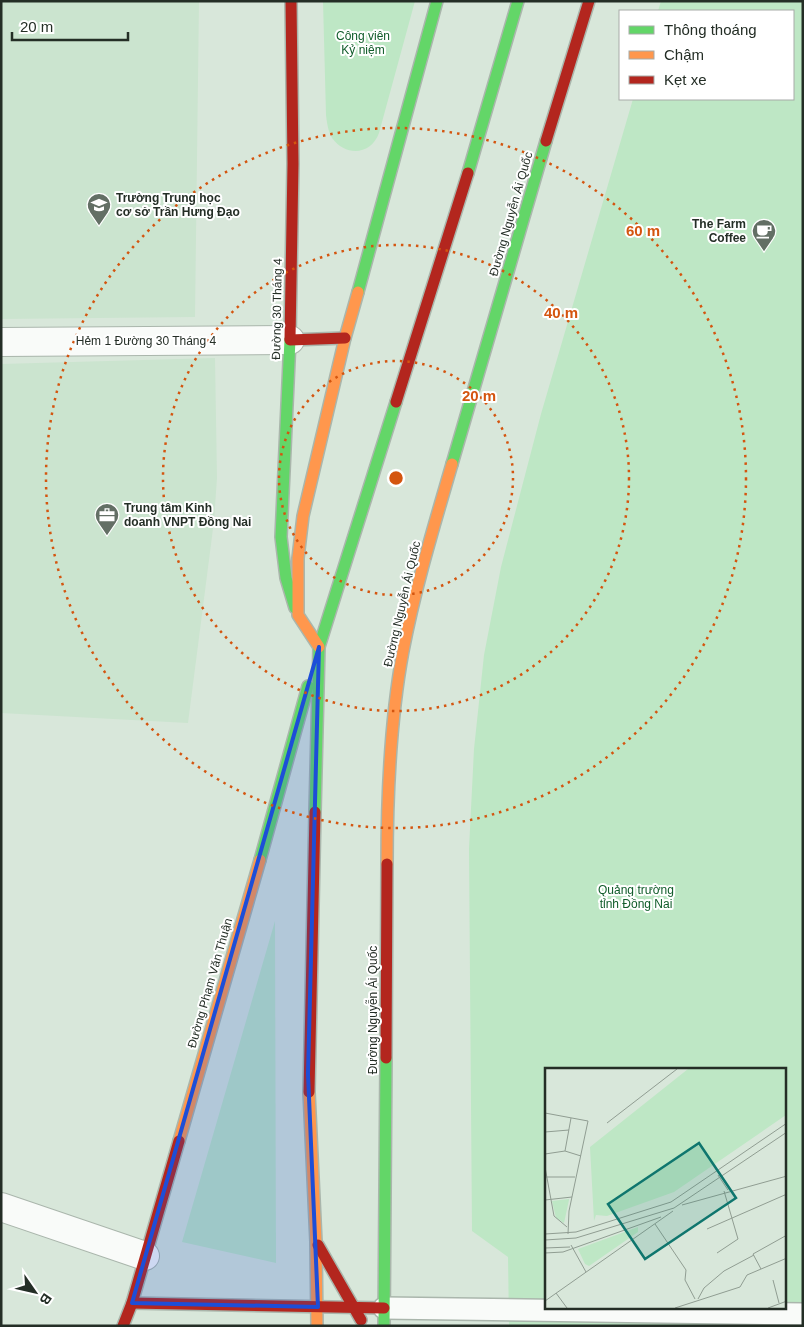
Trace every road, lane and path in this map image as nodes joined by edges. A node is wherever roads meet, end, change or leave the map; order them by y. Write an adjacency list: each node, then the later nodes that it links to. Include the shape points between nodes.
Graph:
1 (291, 1): 6 (main road, Đường 30 Tháng 4)
2 (437, 1): 5 (main road)
3 (518, 1): 9 (main road, via 458,206)
4 (589, 1): 17 (main road, Đường Nguyễn Ái Quốc, via 420,576 403,652 392,729 387,824)
5 (345, 338): 6 (main road); 8 (main road, via 303,516 298,558)
6 (290, 340): 7 (street, Hẻm 1 Đường 30 Tháng 4); 8 (main road, Đường 30 Tháng 4, via 281,552)
7 (1, 342)
8 (298, 615): 9 (main road)
9 (319, 647): 11 (main road, via 308,1074); 12 (main road, Đường Phạm Văn Thuận)
10 (1, 1206): 12 (street)
11 (316, 1242): 14 (main road); 15 (main road)
12 (145, 1256): 13 (main road, Đường Phạm Văn Thuận)
13 (132, 1303): 15 (main road); 18 (main road, Đường Phạm Văn Thuận)
14 (354, 1306): 15 (main road); 17 (main road); 20 (main road)
15 (318, 1307): 19 (main road)
16 (803, 1314): 17 (lane)
17 (384, 1317)
18 (123, 1326)
19 (317, 1326)
20 (364, 1326)

